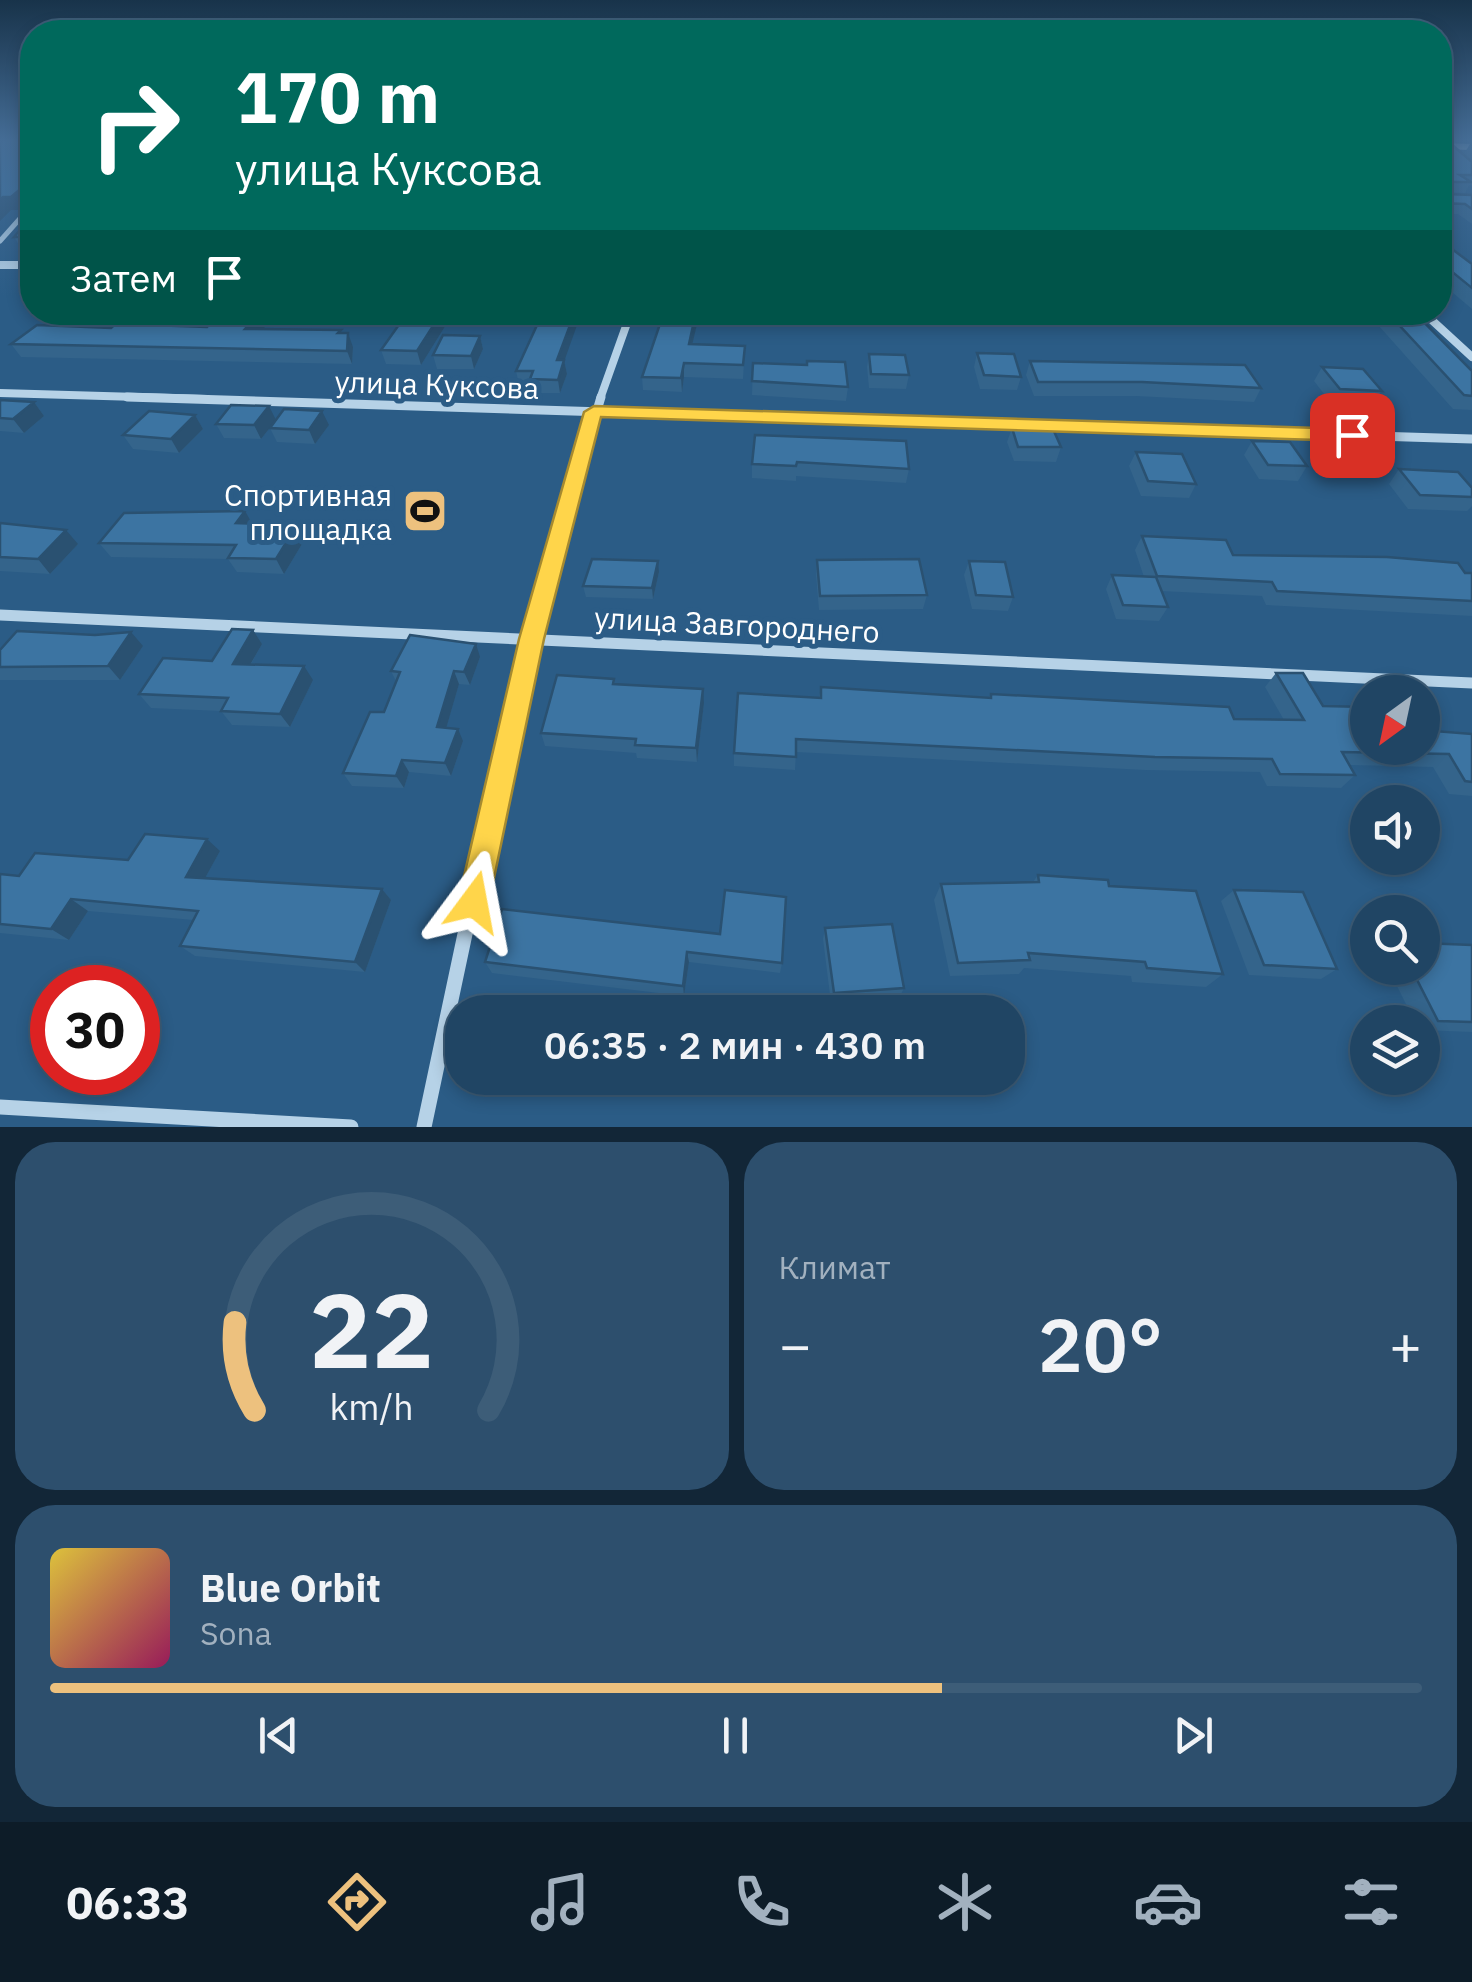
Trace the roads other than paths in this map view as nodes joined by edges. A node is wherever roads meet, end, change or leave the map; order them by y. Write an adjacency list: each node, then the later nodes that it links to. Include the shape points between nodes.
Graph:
1 (20, 218): 2 (street)
2 (0, 241)
3 (626, 325): 7 (street)
4 (1437, 325): 5 (street)
5 (1472, 357)
6 (0, 393): 7 (street, улица Куксова)
7 (594, 412): 8 (street, улица Куксова); 10 (street)
8 (1472, 439)
9 (0, 615): 10 (street, улица Завгороднего)
10 (532, 639): 11 (street, улица Завгороднего); 14 (street)
11 (1472, 683)
12 (0, 1107): 13 (street)
13 (352, 1127)
14 (424, 1127)

